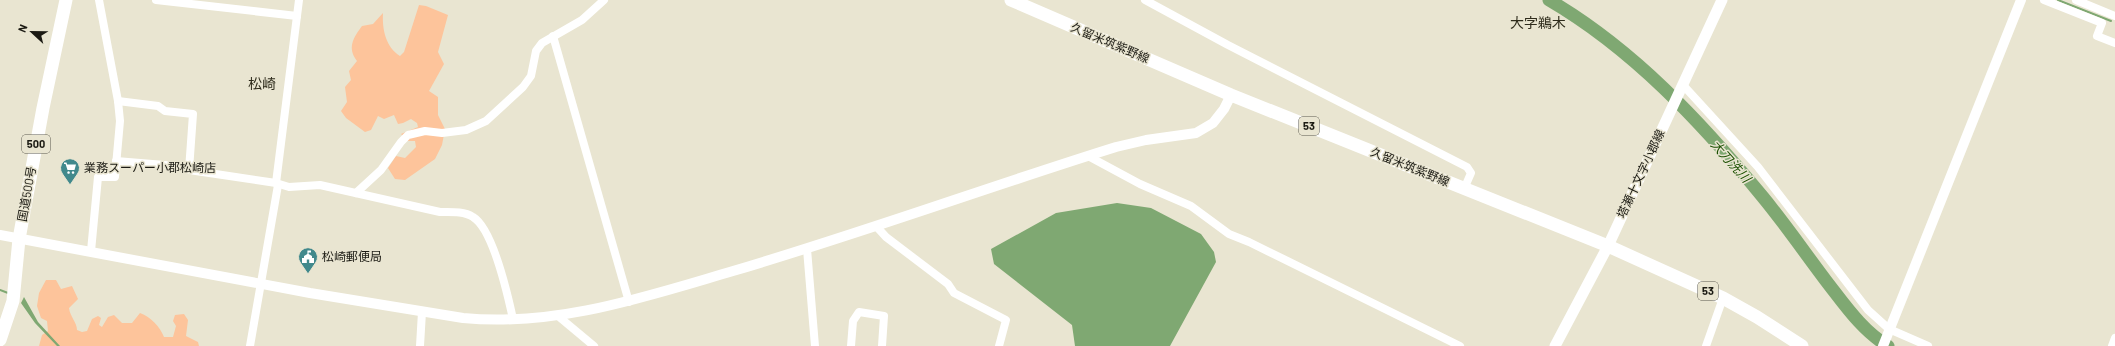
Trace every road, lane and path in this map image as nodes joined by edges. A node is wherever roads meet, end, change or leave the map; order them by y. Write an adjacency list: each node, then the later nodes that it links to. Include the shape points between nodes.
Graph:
1 (66, 0): 27 (main road, 国道500号 / 500)
2 (99, 0): 18 (street)
3 (156, 0): 13 (street)
4 (299, 0): 13 (street)
5 (604, 0): 14 (street, via 582,20)
6 (1012, 0): 17 (main road, 久留米筑紫野線 / 53)
7 (1144, 0): 23 (street, via 1467,167 1471,173)
8 (1722, 0): 16 (main road, 塔瀬十文字小郡線)
9 (2021, 0): 37 (street)
10 (2044, 0): 15 (street, via 2102,23 2097,36)
11 (2076, 0): 12 (street)
12 (2113, 15)
13 (297, 16): 22 (street)
14 (553, 36): 24 (street, via 542,43 536,51 530,76 523,87 486,121 466,130 442,133 424,131 408,135 381,170); 33 (street)
15 (2115, 43)
16 (1682, 87): 28 (main road, 塔瀬十文字小郡線); 37 (street, via 1758,167 1868,310)
17 (1231, 95): 19 (street, via 1213,123 1196,133 1146,140); 23 (main road, 久留米筑紫野線 / 53)
18 (118, 101): 20 (street, via 120,121); 21 (street, via 193,114)
19 (1088, 156): 25 (street); 47 (street, via 1140,184 1190,206 1229,234)
20 (116, 161): 21 (street); 30 (street, via 114,178 98,177)
21 (189, 168): 22 (street)
22 (277, 184): 24 (street, via 289,187 320,185); 31 (street)
23 (1464, 189): 28 (main road, 久留米筑紫野線 / 53)
24 (356, 193): 36 (street, via 440,212 459,212 477,219 489,239 500,269)
25 (876, 226): 29 (street); 46 (street, via 886,237 948,284 954,293 1006,320)
26 (0, 235): 27 (street)
27 (19, 239): 30 (street); 39 (main road, 国道500号 / 500, via 14,295)
28 (1608, 246): 32 (main road, 久留米筑紫野線 / 53); 48 (main road, 塔瀬十文字小郡線)
29 (807, 249): 33 (street); 43 (street)
30 (91, 252): 31 (street)
31 (262, 283): 34 (street); 40 (street)
32 (1723, 298): 49 (street); 50 (main road, 久留米筑紫野線 / 53)
33 (629, 302): 35 (street)
34 (422, 312): 36 (street, via 487,321); 41 (street)
35 (558, 316): 36 (street); 42 (street)
36 (513, 319)
37 (1889, 329): 51 (street); 52 (street)
38 (2115, 338): 53 (street)
39 (0, 340)
40 (250, 346)
41 (420, 346)
42 (594, 346)
43 (815, 346)
44 (851, 346): 45 (street, via 853,321 859,312 884,316)
45 (882, 346)
46 (999, 346)
47 (1460, 346)
48 (1555, 346)
49 (1706, 346)
50 (1802, 346)
51 (1883, 346)
52 (1928, 346)
53 (2112, 346)

